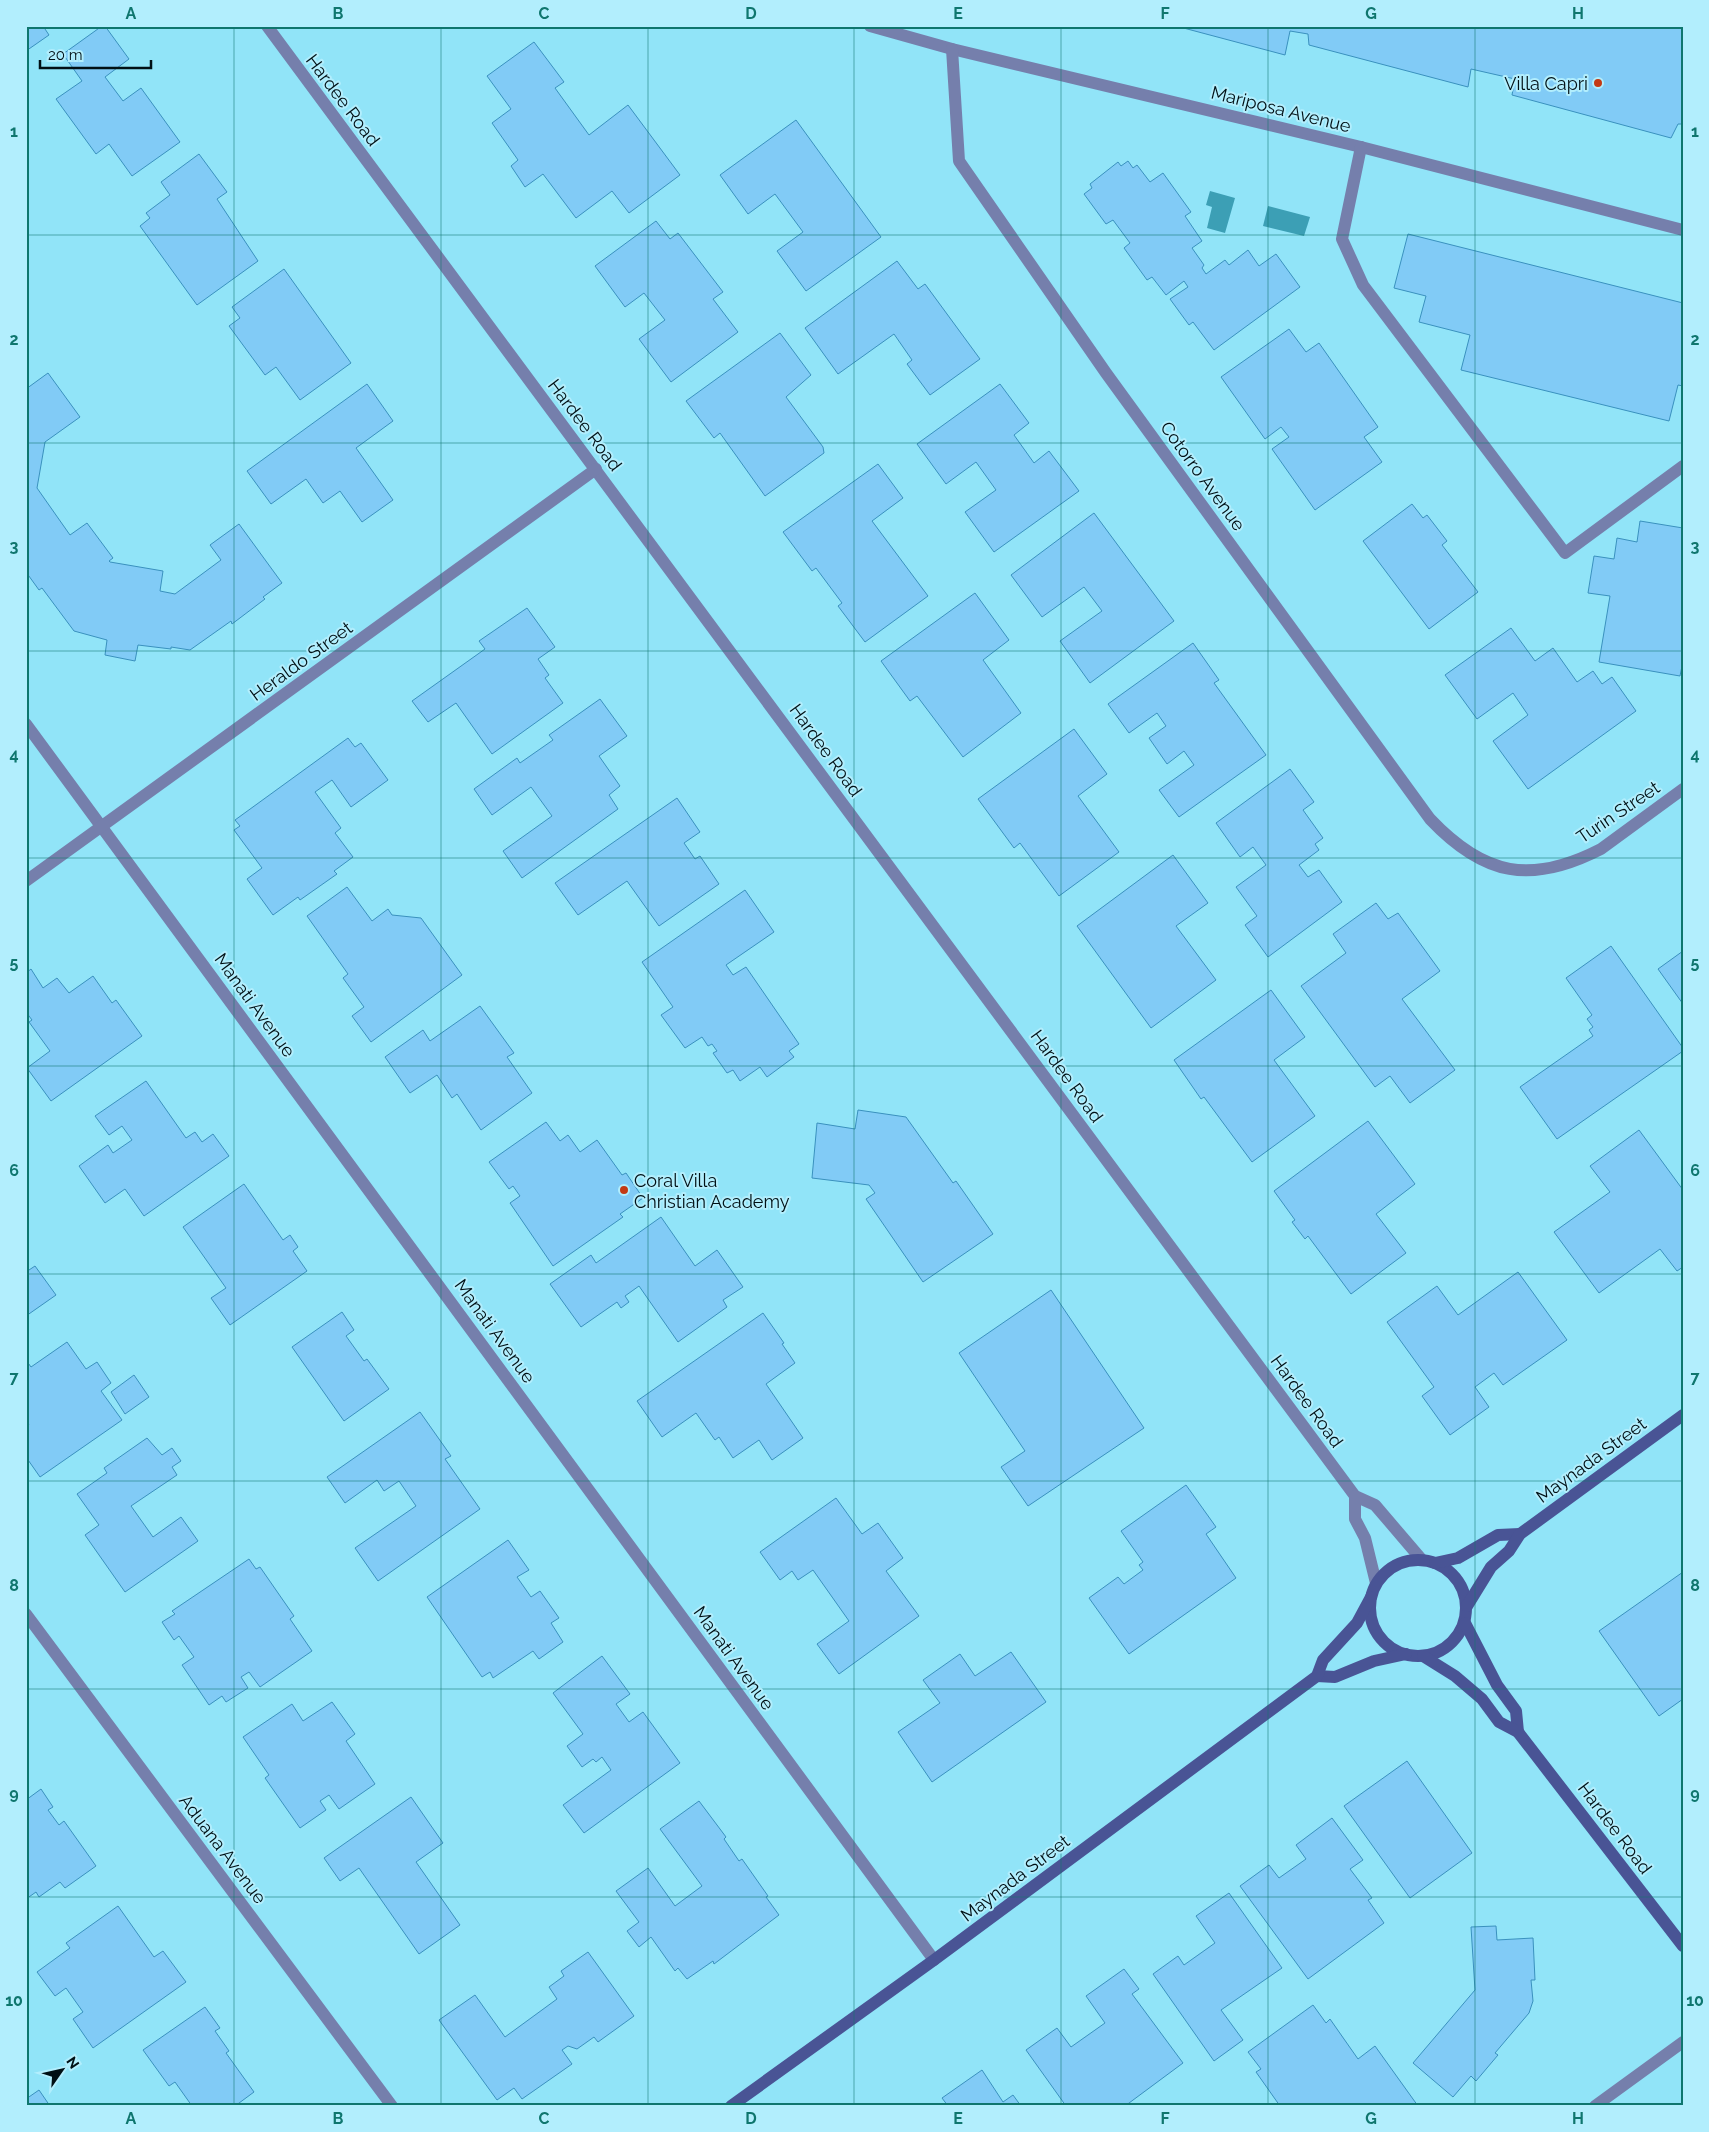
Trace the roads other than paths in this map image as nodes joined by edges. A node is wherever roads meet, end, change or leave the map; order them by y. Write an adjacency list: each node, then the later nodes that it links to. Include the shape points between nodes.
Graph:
1 (267, 26): 7 (street, Hardee Road)
2 (870, 26): 3 (street, Mariposa Avenue)
3 (952, 49): 4 (street, Mariposa Avenue); 11 (street, Cotorro Avenue, via 959,161 964,169 1106,373 1430,820 1445,836 1492,866)
4 (1361, 147): 5 (street, Mariposa Avenue); 6 (street, via 1342,240 1363,285 1565,554)
5 (1683, 230)
6 (1683, 466)
7 (596, 469): 10 (street, Heraldo Street); 14 (street, Hardee Road)
8 (26, 724): 10 (street, Manati Avenue)
9 (1683, 789): 11 (street, Turin Street, via 1587,856 1538,870)
10 (102, 826): 12 (street, Heraldo Street); 28 (street, Manati Avenue)
11 (1514, 870)
12 (26, 881)
13 (1683, 1415): 15 (street, Maynada Street)
14 (1355, 1496): 16 (street, Hardee Road, via 1375,1505); 18 (street, via 1355,1519 1365,1538)
15 (1520, 1534): 17 (street, via 1498,1535 1458,1558); 20 (street, Maynada Street, via 1509,1552 1491,1567)
16 (1422, 1560): 17 (street); 18 (street, via 1399,1563)
17 (1435, 1563): 20 (street, via 1454,1575 1463,1590)
18 (1376, 1583): 19 (street)
19 (1371, 1597): 23 (street, via 1369,1612 1373,1627 1383,1641); 25 (street, Maynada Street, via 1357,1623 1323,1660)
20 (1466, 1606): 22 (street)
21 (26, 1614): 30 (street, Aduana Avenue)
22 (1464, 1623): 24 (street, via 1457,1638 1444,1649); 26 (street, Hardee Road, via 1493,1677 1516,1711)
23 (1406, 1654): 24 (street); 25 (street, via 1374,1661 1336,1677)
24 (1423, 1656): 26 (street, Hardee Road, via 1482,1699 1499,1722)
25 (1317, 1676): 28 (street, Maynada Street)
26 (1518, 1732): 27 (street, Hardee Road)
27 (1683, 1946)
28 (934, 1960): 31 (street, Maynada Street)
29 (1683, 2042): 32 (street)
30 (392, 2106)
31 (731, 2106)
32 (1595, 2106)

